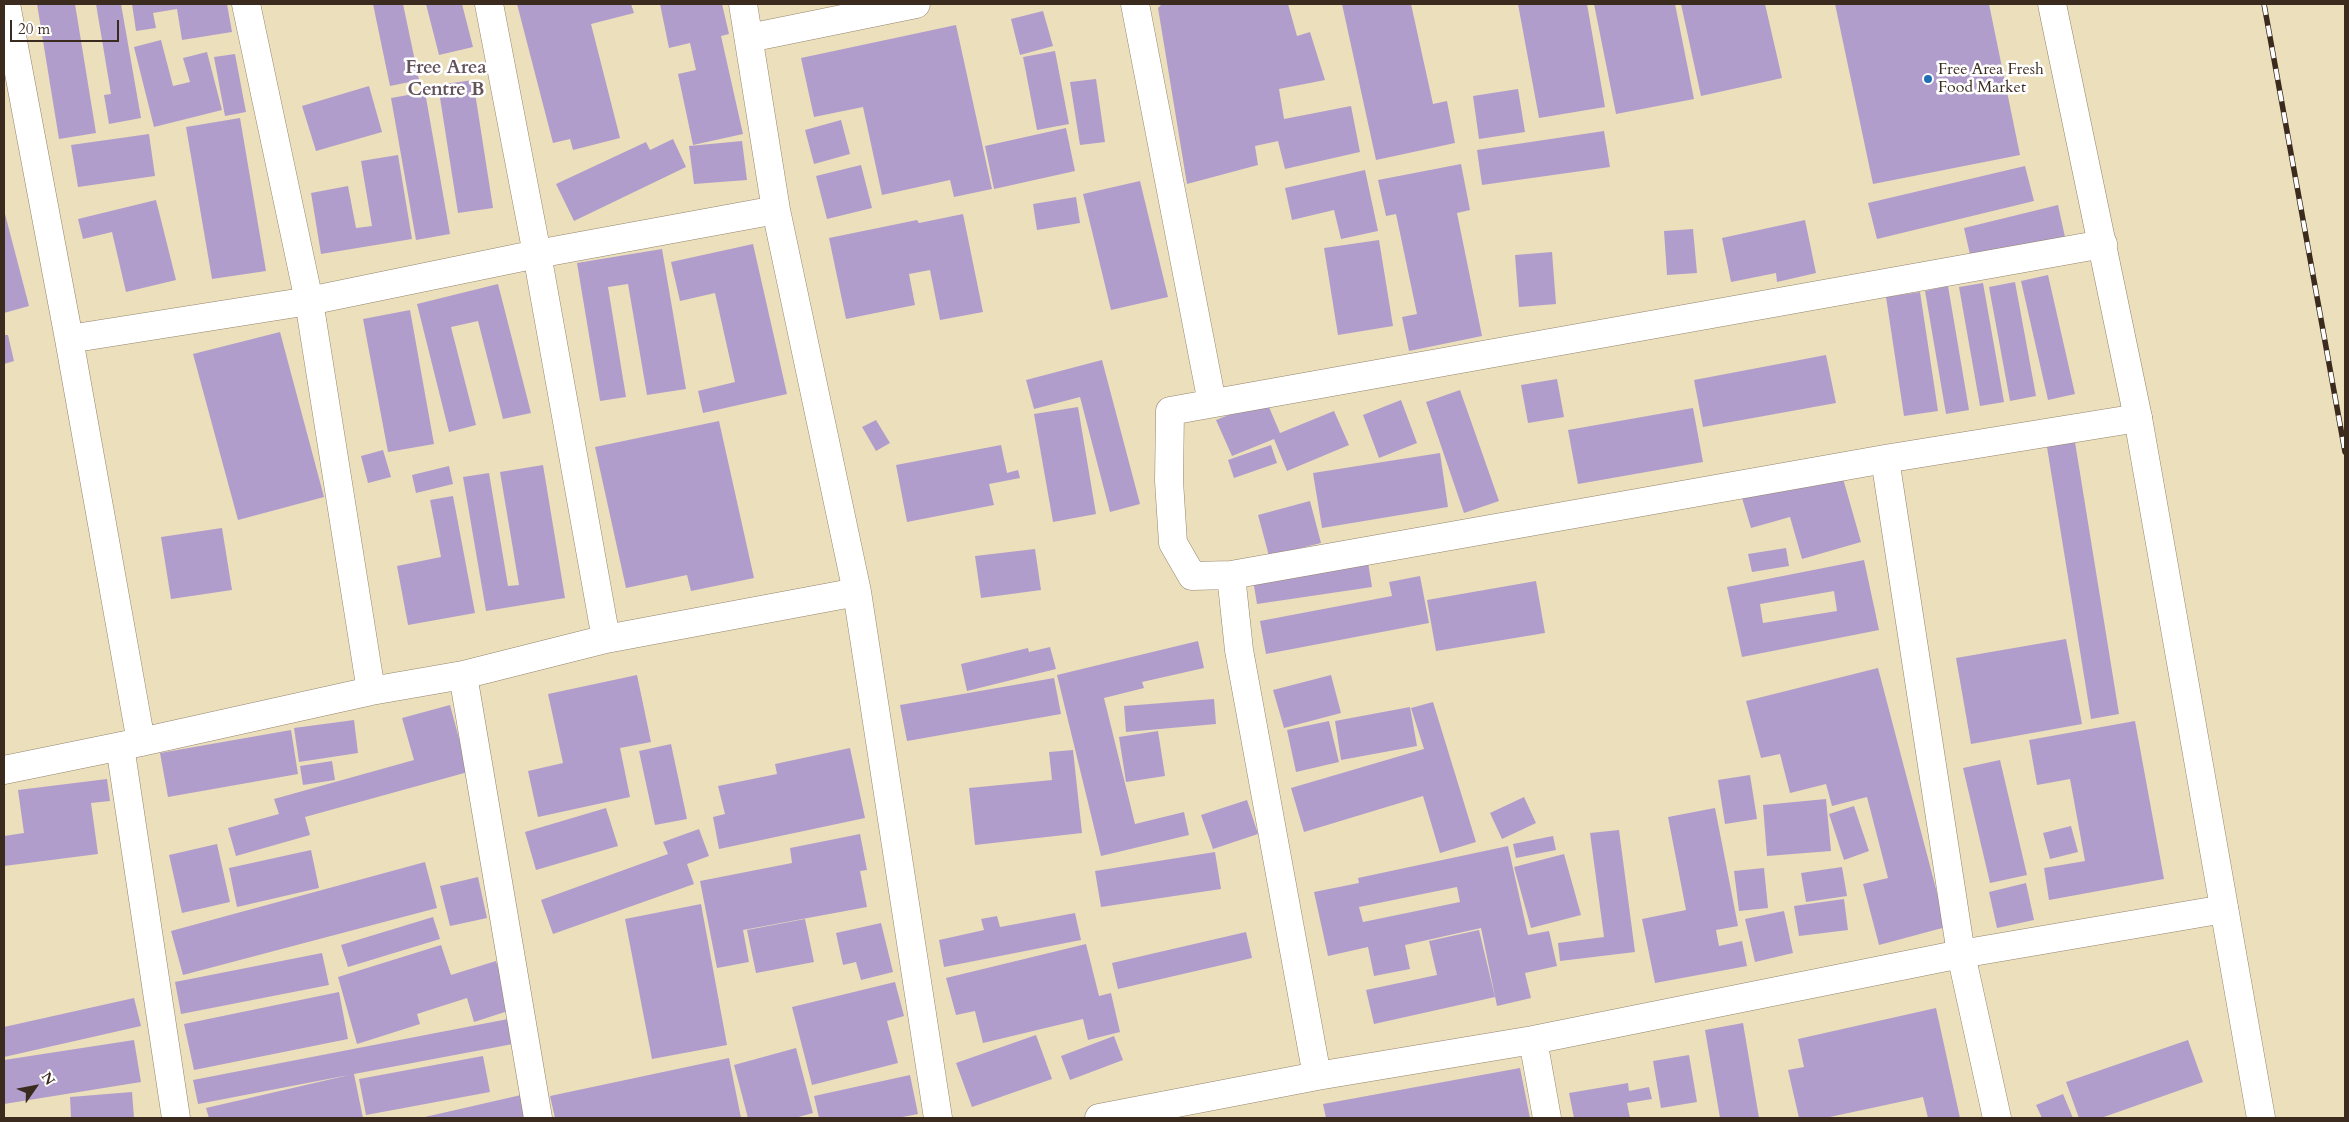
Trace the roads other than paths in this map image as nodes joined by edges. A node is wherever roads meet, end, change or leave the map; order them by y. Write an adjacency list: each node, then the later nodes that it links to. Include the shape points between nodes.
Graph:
1 (6, 4): 13 (street)
2 (246, 4): 12 (street)
3 (489, 4): 11 (street)
4 (743, 4): 8 (street)
5 (916, 4): 8 (street)
6 (1135, 4): 14 (street)
7 (2052, 4): 10 (street)
8 (749, 38): 9 (street)
9 (776, 210): 11 (street); 18 (street)
10 (2103, 244): 14 (street); 15 (street)
11 (537, 254): 12 (street); 19 (street)
12 (309, 301): 13 (street); 21 (street)
13 (69, 339): 22 (street)
14 (1212, 402): 17 (street, via 1170,411 1169,481 1173,543 1192,576)
15 (2138, 418): 16 (street); 24 (street)
16 (1885, 459): 17 (street); 25 (street)
17 (1231, 575): 27 (street, via 1238,650)
18 (857, 592): 19 (street); 30 (street)
19 (606, 639): 20 (street)
20 (462, 675): 21 (street); 29 (street)
21 (371, 691): 22 (street)
22 (130, 744): 23 (street); 28 (street)
23 (4, 770)
24 (2224, 908): 25 (street); 34 (street)
25 (1961, 954): 26 (street); 33 (street)
26 (1533, 1040): 27 (street); 32 (street)
27 (1318, 1076): 31 (street)
28 (176, 1118)
29 (538, 1118)
30 (938, 1118)
31 (1103, 1118)
32 (1547, 1118)
33 (1997, 1118)
34 (2261, 1118)

